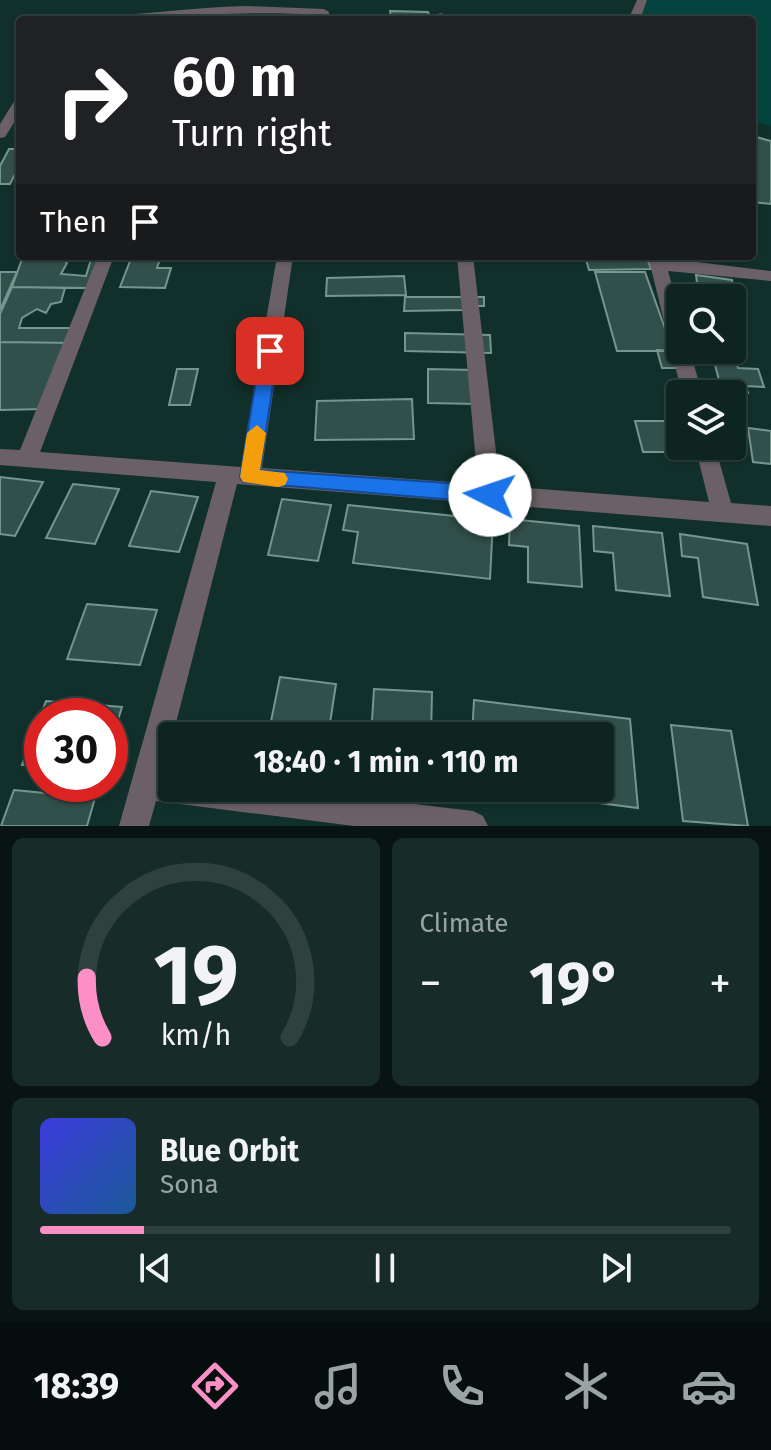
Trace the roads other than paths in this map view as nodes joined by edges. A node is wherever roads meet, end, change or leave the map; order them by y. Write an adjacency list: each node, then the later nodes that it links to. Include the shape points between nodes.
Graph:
1 (201, 15): 2 (street, via 269,7 324,12)
2 (324, 16)
3 (16, 109): 4 (street)
4 (0, 134)
5 (104, 260): 12 (street)
6 (284, 260): 14 (street)
7 (465, 260): 15 (street)
8 (658, 261): 9 (street); 10 (street)
9 (771, 276)
10 (666, 293)
11 (0, 457): 12 (street)
12 (27, 459): 14 (street)
13 (709, 460): 16 (street)
14 (239, 476): 15 (street); 18 (street)
15 (490, 495): 16 (street)
16 (722, 511): 17 (street)
17 (771, 516)
18 (146, 786): 19 (street); 20 (street)
19 (134, 826)
20 (473, 826)

